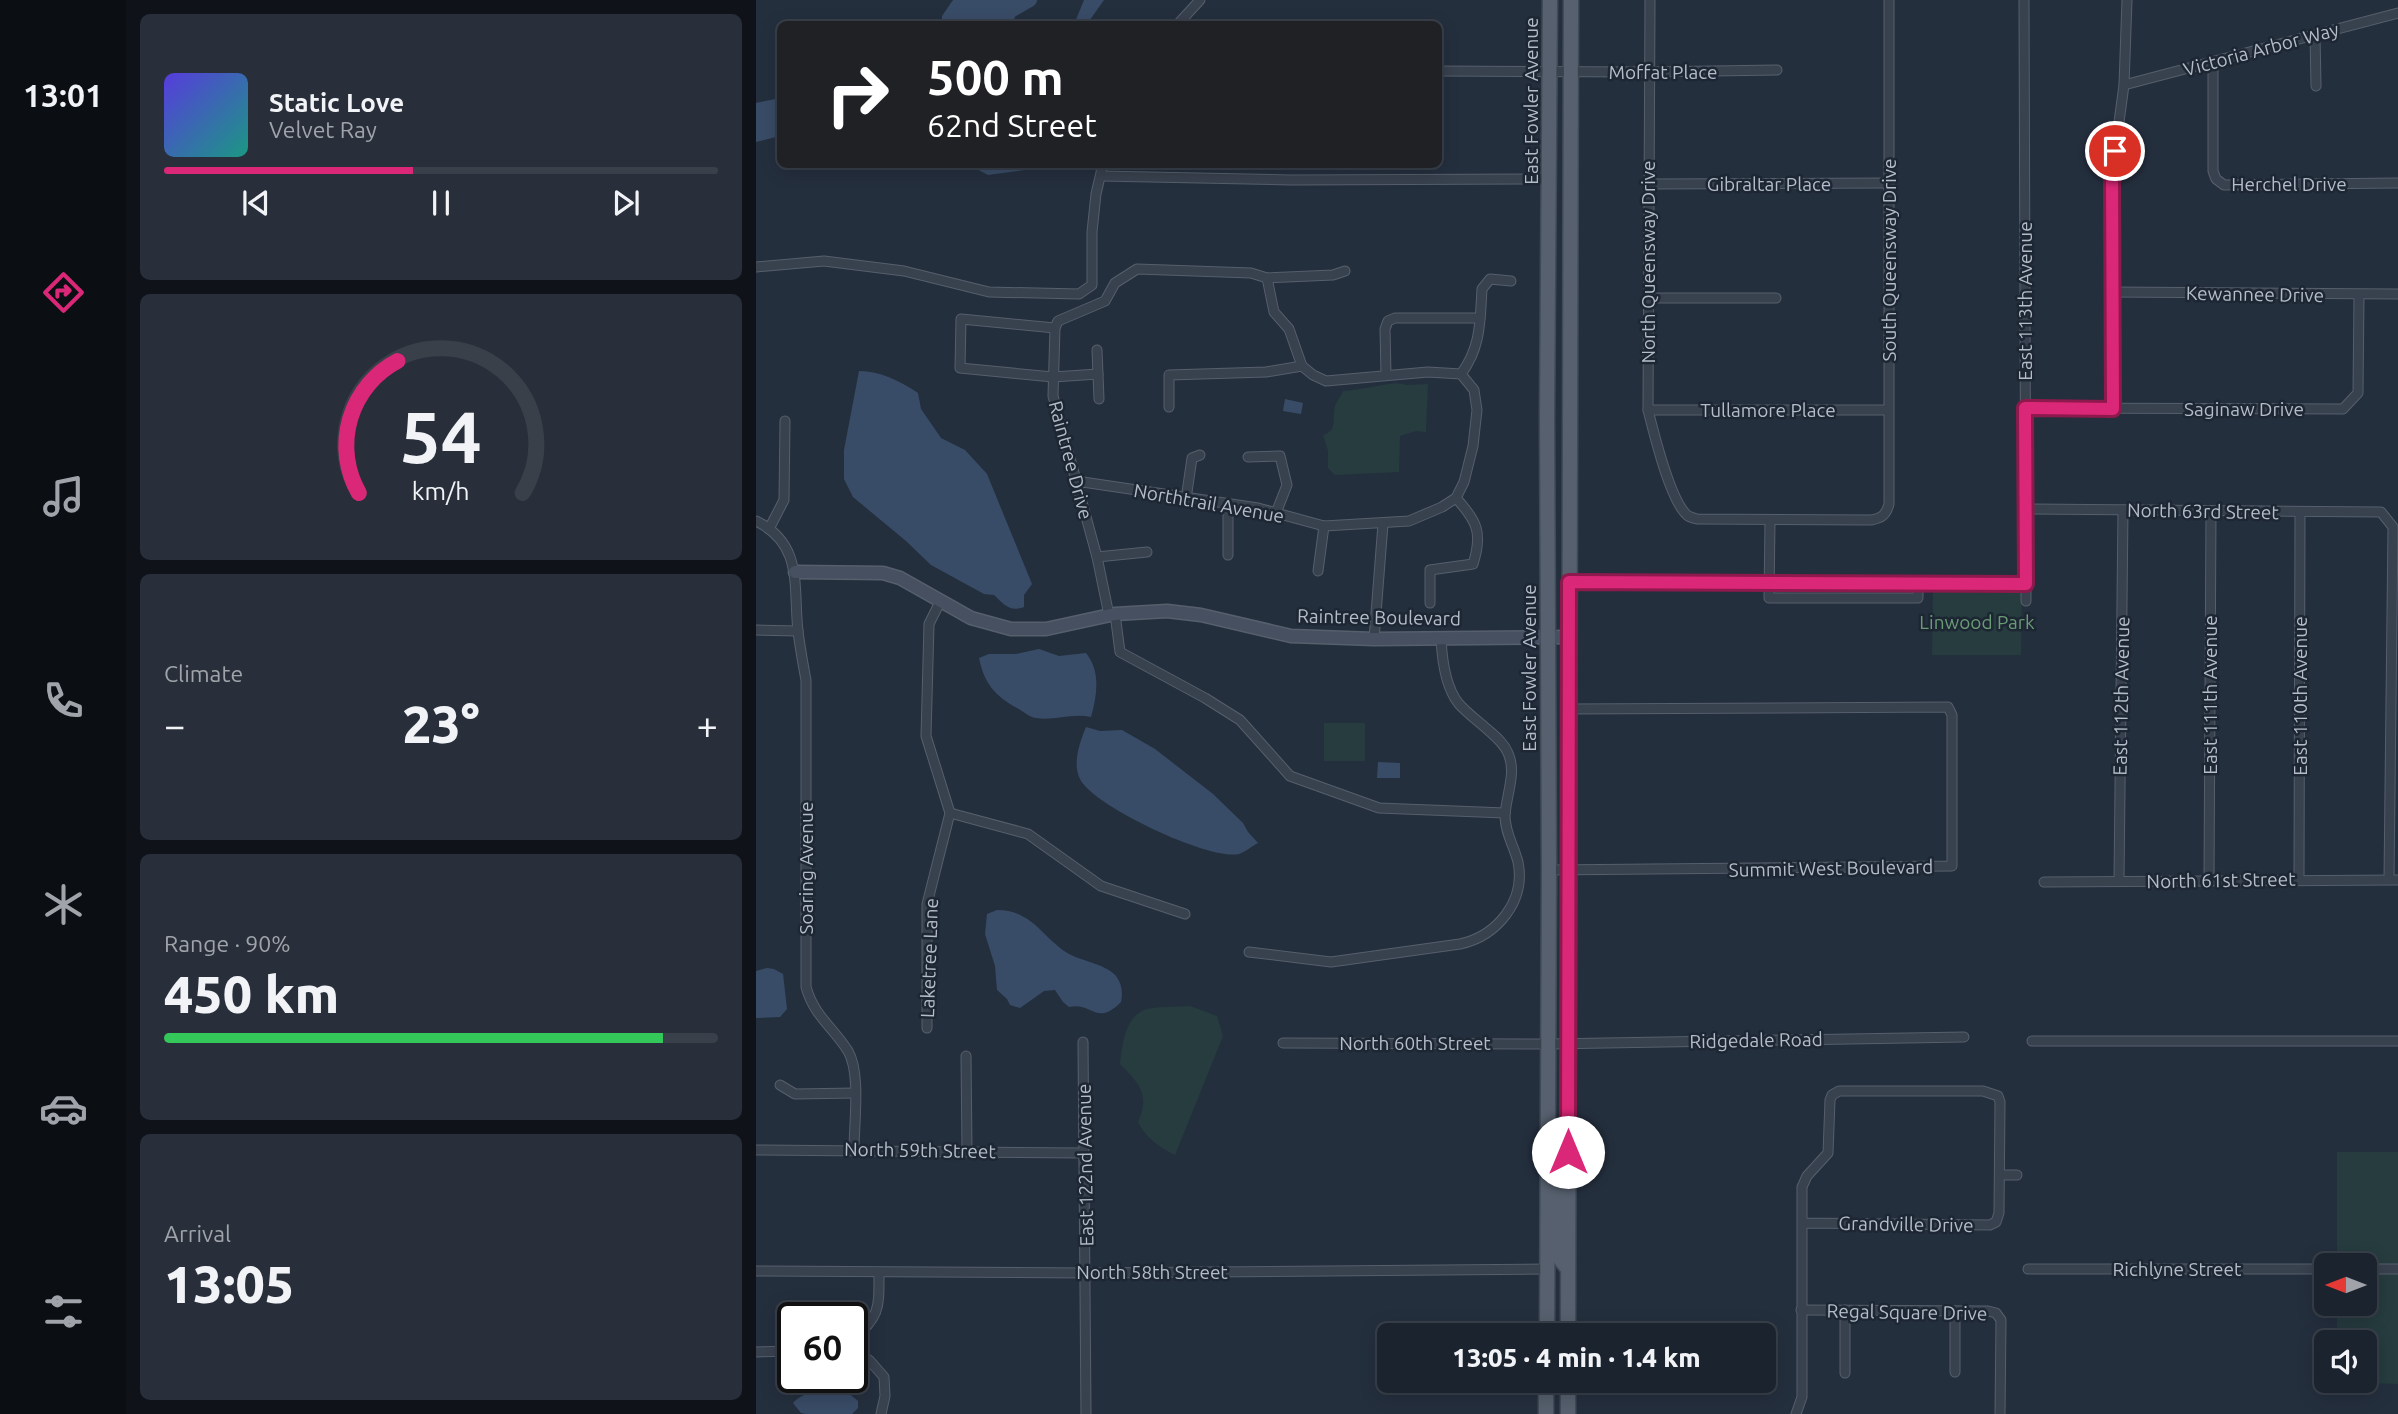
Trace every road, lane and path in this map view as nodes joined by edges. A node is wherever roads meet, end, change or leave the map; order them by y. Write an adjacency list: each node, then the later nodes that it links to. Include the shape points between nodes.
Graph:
1 (1200, 0): 9 (street)
2 (1550, 0): 15 (main road, East Fowler Avenue)
3 (1571, 0): 14 (main road, East Fowler Avenue)
4 (1650, 0): 16 (street, North Queensway Drive)
5 (1889, 0): 22 (street, South Queensway Drive)
6 (2024, 0): 44 (street, East 113th Avenue)
7 (2127, 0): 17 (street)
8 (2398, 13): 10 (street, Victoria Arbor Way)
9 (1181, 21)
10 (2315, 35): 11 (street, Victoria Arbor Way); 18 (street)
11 (2213, 62): 17 (street, Victoria Arbor Way); 23 (street, Herchel Drive, via 2213,171 2224,185)
12 (1777, 70): 16 (street, Moffat Place)
13 (1442, 71): 15 (street, Moffat Place)
14 (1570, 71): 15 (street, Moffat Place); 16 (street, Moffat Place); 71 (main road, East Fowler Avenue)
15 (1550, 72): 21 (main road, East Fowler Avenue)
16 (1649, 72): 24 (street, North Queensway Drive)
17 (2124, 85): 29 (street, via 2112,174)
18 (2316, 86)
19 (1102, 168): 20 (street)
20 (1101, 176): 21 (street); 25 (street, via 1092,232 1091,285 1079,294 989,292 904,271 824,261)
21 (1549, 179): 48 (main road, East Fowler Avenue)
22 (1889, 183): 24 (street, Gibraltar Place); 47 (street, South Queensway Drive)
23 (2398, 183)
24 (1648, 184): 32 (street, North Queensway Drive)
25 (756, 267)
26 (1345, 271): 27 (street)
27 (1267, 278): 35 (street, via 1251,273 1137,269 1115,283 1105,302 1058,321); 37 (street, via 1274,312 1289,329)
28 (1511, 281): 34 (street, via 1490,279 1485,284)
29 (2112, 292): 31 (street, Kewannee Drive); 45 (street)
30 (2398, 294): 31 (street, Kewannee Drive)
31 (2359, 295): 45 (street, Saginaw Drive, via 2358,393 2343,409)
32 (1648, 298): 33 (street); 46 (street, North Queensway Drive)
33 (1776, 298)
34 (1480, 318): 39 (street, via 1477,345); 40 (street, via 1388,321)
35 (1055, 328): 41 (street, Raintree Drive); 41 (street, via 961,319 960,368)
36 (1097, 350): 38 (street)
37 (1302, 366): 40 (street, via 1326,381); 43 (street, via 1266,372 1170,375)
38 (1098, 374): 41 (street); 42 (street)
39 (1461, 374): 40 (street); 53 (street, via 1474,390 1477,410 1473,446)
40 (1386, 375)
41 (1053, 377): 52 (street, Raintree Drive)
42 (1099, 399)
43 (1169, 407)
44 (2025, 408): 45 (street, Saginaw Drive); 56 (street, East 113th Avenue)
45 (2113, 409)
46 (1648, 410): 47 (street, Tullamore Place); 61 (street, North Queensway Drive, via 1666,472 1688,516)
47 (1887, 410): 61 (street, South Queensway Drive, via 1889,504 1881,518)
48 (1547, 418): 71 (main road, via 1557,505 1558,568); 81 (main road, East Fowler Avenue)
49 (785, 421): 65 (street, via 784,500)
50 (1200, 455): 54 (street, via 1192,458)
51 (1248, 457): 60 (street, via 1280,456 1287,485)
52 (1076, 481): 54 (street, Northtrail Avenue); 68 (street, Raintree Drive)
53 (1456, 498): 63 (street, via 1409,521); 77 (street, via 1478,526 1478,549 1473,564 1430,570)
54 (1186, 499): 55 (street, Northtrail Avenue)
55 (1228, 504): 60 (street, Northtrail Avenue); 67 (street)
56 (2026, 509): 57 (street, North 63rd Street); 74 (street, East 113th Avenue)
57 (2123, 510): 58 (street, North 63rd Street); 93 (street, East 112th Avenue)
58 (2211, 511): 59 (street, North 63rd Street); 92 (street, East 111th Avenue)
59 (2300, 512): 90 (street, East 110th Avenue); 91 (street, North 63rd Street, via 2381,512 2393,527)
60 (1276, 513): 64 (street, Northtrail Avenue)
61 (1770, 520): 73 (street)
62 (756, 522): 65 (street)
63 (1383, 524): 64 (street, Northtrail Avenue); 84 (street)
64 (1324, 526): 69 (street)
65 (769, 528): 70 (street, via 785,548)
66 (1147, 552): 68 (street)
67 (1228, 555)
68 (1097, 557): 78 (street, Raintree Drive)
69 (1318, 571)
70 (795, 572): 76 (street, Raintree Boulevard, via 883,573 917,586); 80 (street, Soaring Avenue)
71 (1569, 582): 73 (street); 82 (main road, East Fowler Avenue)
72 (1918, 583): 73 (street); 73 (street, via 1918,598 1769,598); 74 (street)
73 (1769, 584)
74 (2026, 584): 75 (street, East 113th Avenue)
75 (2026, 601)
76 (940, 602): 78 (street, Raintree Boulevard, via 971,618 1012,629 1046,629); 86 (street, via 929,624 926,736)
77 (1430, 603)
78 (1112, 615): 84 (street, Raintree Boulevard, via 1167,611 1292,636); 87 (street, Raintree Drive, via 1120,652 1240,720 1290,776 1379,808)
79 (756, 631): 80 (street)
80 (798, 631): 107 (street, Soaring Avenue, via 806,680 806,987 811,1004 856,1068)
81 (1548, 637): 82 (street, Raintree Boulevard); 83 (street, Raintree Boulevard); 88 (main road, East Fowler Avenue)
82 (1569, 637): 85 (main road, East Fowler Avenue)
83 (1441, 638): 84 (street, Raintree Boulevard); 87 (street, via 1448,683 1458,703 1505,746 1510,757)
84 (1374, 639)
85 (1568, 709): 89 (main road, East Fowler Avenue); 89 (street, Summit West Boulevard, via 1948,707 1952,715 1952,866)
86 (950, 813): 95 (street, via 1028,834 1101,886); 97 (street, Laketree Lane, via 927,904)
87 (1505, 813): 96 (street, via 1519,872 1517,891 1505,916 1485,936 1340,962)
88 (1549, 870): 89 (street, Summit West Boulevard); 104 (main road, East Fowler Avenue)
89 (1568, 870): 103 (main road, East Fowler Avenue)
90 (2299, 879): 91 (street, North 61st Street); 92 (street, North 61st Street)
91 (2394, 879)
92 (2209, 880): 93 (street, North 61st Street)
93 (2119, 881): 94 (street, North 61st Street)
94 (2043, 882)
95 (1185, 914)
96 (1249, 952)
97 (927, 1028)
98 (1964, 1037): 103 (street, Ridgedale Road)
99 (2032, 1041): 100 (street)
100 (2398, 1041)
101 (1083, 1042): 112 (street, East 122nd Avenue)
102 (1283, 1043): 104 (street, North 60th Street)
103 (1568, 1043): 104 (street, Ridgedale Road); 121 (main road, East Fowler Avenue)
104 (1548, 1044): 111 (main road, East Fowler Avenue)
105 (967, 1056): 110 (street)
106 (780, 1085): 107 (street, via 795,1094)
107 (855, 1093): 109 (street, Soaring Avenue)
108 (756, 1150): 109 (street, North 59th Street)
109 (854, 1150): 110 (street, North 59th Street)
110 (967, 1150): 112 (street, North 59th Street)
111 (1548, 1152): 116 (main road, East Fowler Avenue); 121 (main road, via 1555,1158 1560,1259)
112 (1084, 1153): 124 (street, East 122nd Avenue)
113 (2000, 1175): 114 (street); 115 (street, Grandville Drive, via 1999,1213 1990,1225); 115 (street, Grandville Drive, via 2000,1102 1992,1092 1839,1091 1830,1100 1828,1153 1802,1187)
114 (2017, 1175)
115 (1802, 1223): 125 (street, Grandville Drive)
116 (1547, 1269): 124 (street, North 58th Street); 128 (main road, East Fowler Avenue)
117 (2028, 1269): 118 (street, Richlyne Street)
118 (2314, 1269)
119 (2377, 1269): 120 (street)
120 (2398, 1269)
121 (1569, 1270): 129 (main road, East Fowler Avenue)
122 (756, 1271): 123 (street, North 58th Street)
123 (879, 1273): 124 (street, North 58th Street); 130 (street, via 877,1312)
124 (1086, 1273): 139 (street, East 122nd Avenue)
125 (1801, 1310): 126 (street, Regal Square Drive); 142 (street, Grandville Drive, via 1802,1397)
126 (1845, 1310): 127 (street, Regal Square Drive); 135 (street)
127 (1955, 1311): 134 (street); 143 (street, Regal Square Drive, via 1988,1311 2001,1320)
128 (1547, 1323)
129 (1569, 1323)
130 (868, 1326)
131 (777, 1351): 132 (street)
132 (756, 1352)
133 (868, 1360): 138 (street, via 884,1377)
134 (1955, 1372)
135 (1845, 1373)
136 (1546, 1393): 140 (main road)
137 (1568, 1393): 141 (main road)
138 (881, 1414)
139 (1086, 1414)
140 (1546, 1414)
141 (1568, 1414)
142 (1796, 1414)
143 (2000, 1414)

